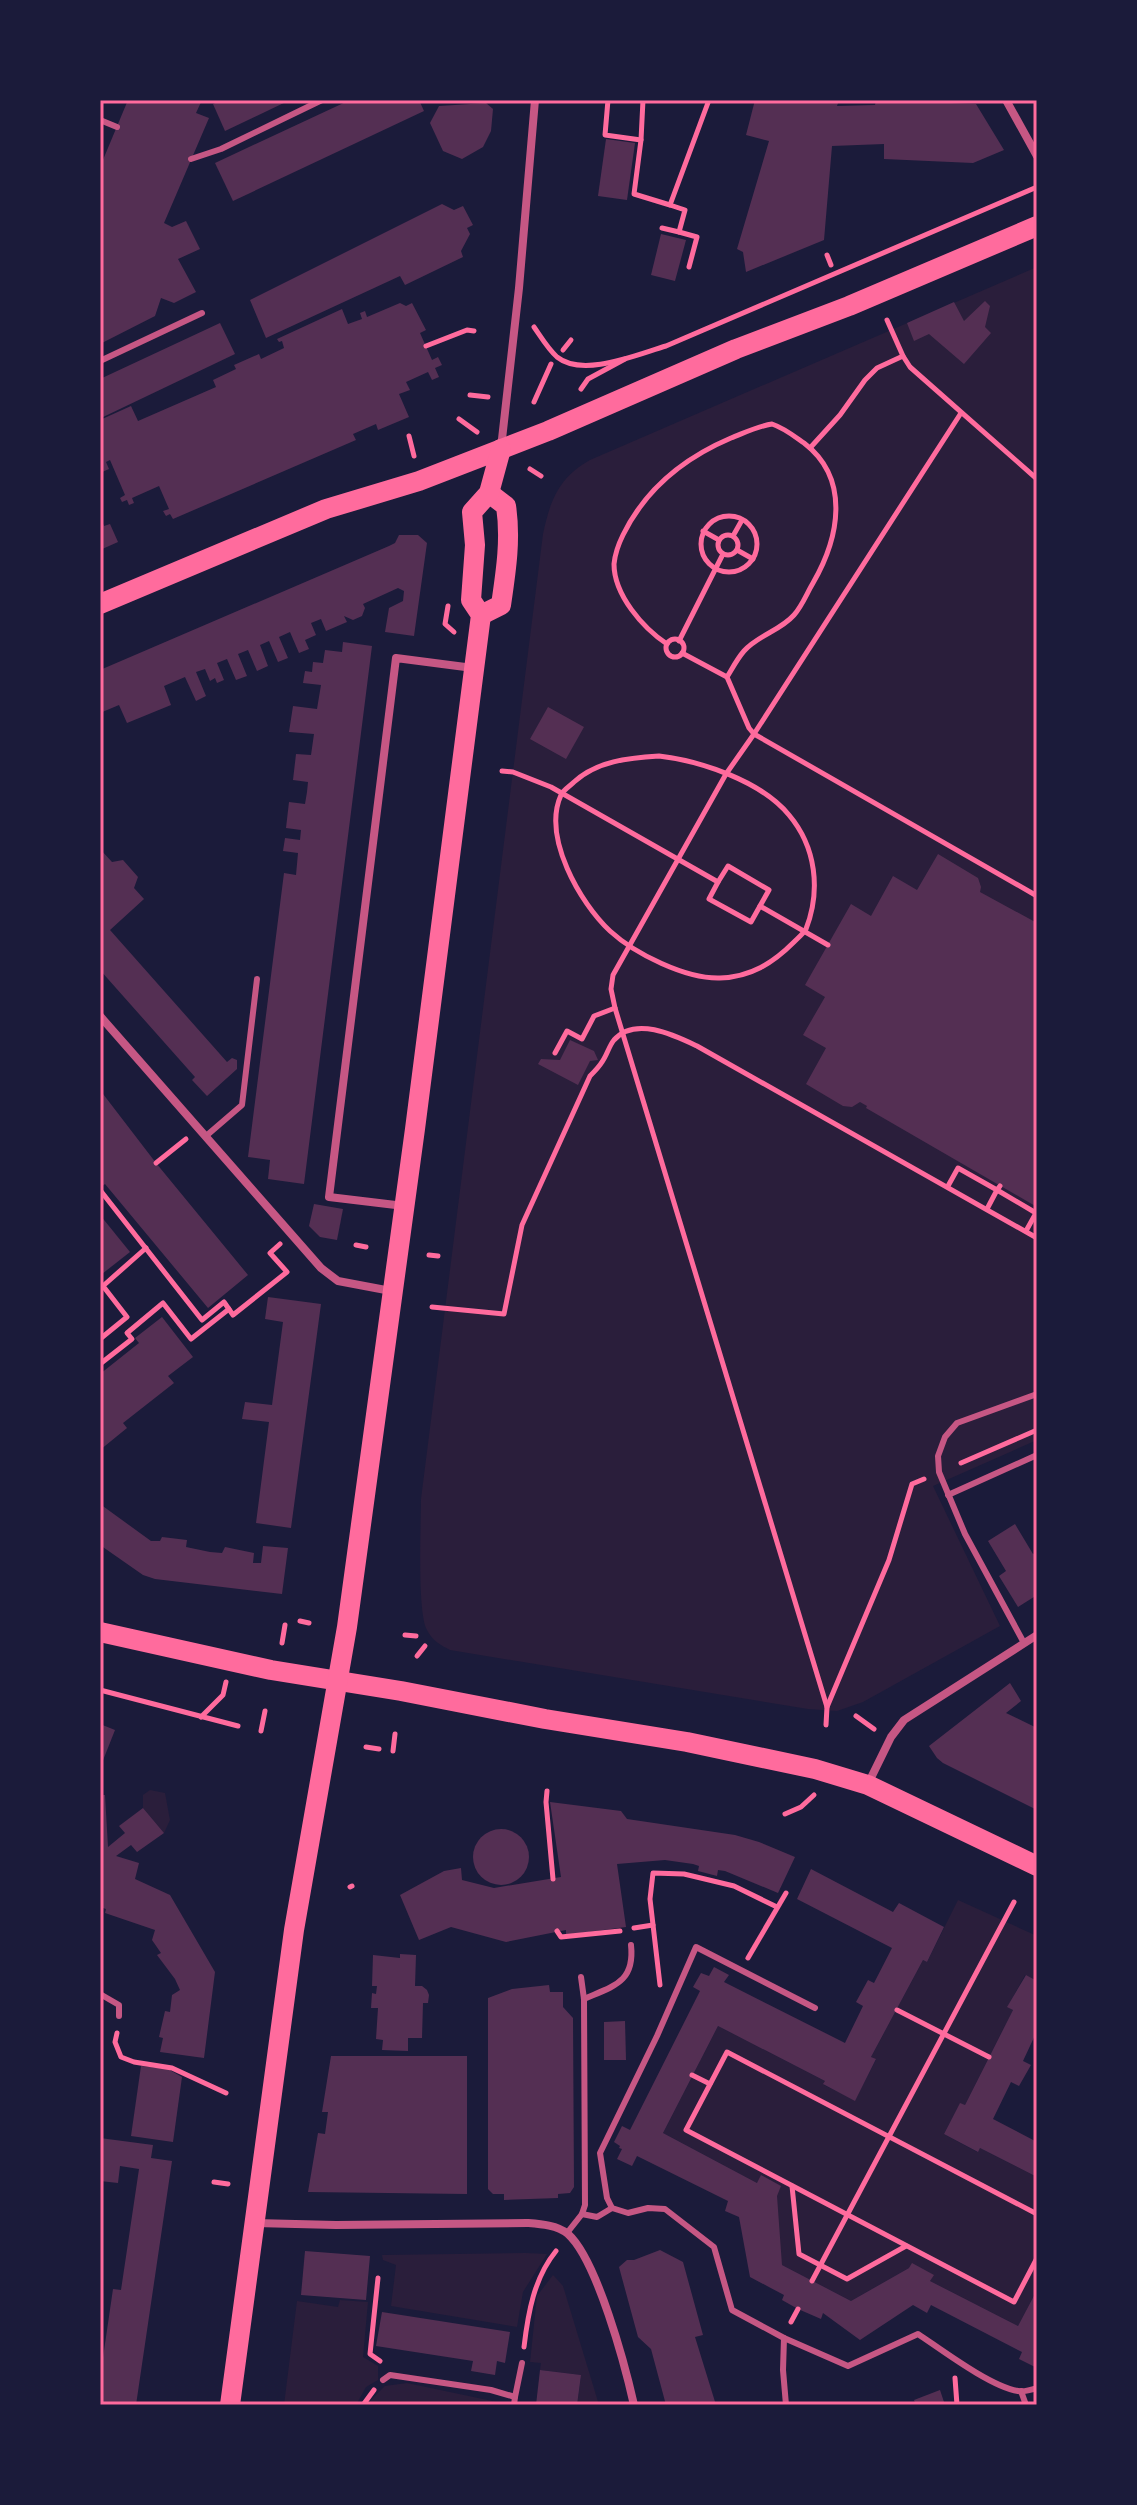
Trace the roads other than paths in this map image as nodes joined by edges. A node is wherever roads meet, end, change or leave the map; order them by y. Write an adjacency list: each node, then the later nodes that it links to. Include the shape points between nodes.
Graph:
1 (322, 100): 7 (lane)
2 (535, 100): 11 (street)
3 (1006, 100): 6 (street)
4 (100, 120): 5 (lane)
5 (117, 127)
6 (1037, 156)
7 (191, 159)
8 (1037, 226): 11 (main road)
9 (202, 313): 10 (lane)
10 (100, 361)
11 (501, 449): 12 (main road); 13 (main road, via 326,509)
12 (489, 493): 14 (main road, via 472,512 471,600); 14 (main road, via 506,506 509,540 501,605)
13 (100, 604)
14 (481, 615): 15 (main road)
15 (473, 668): 19 (main road); 19 (street, via 396,658 329,1197)
16 (257, 979): 18 (lane, via 242,1105)
17 (100, 1016): 18 (street)
18 (203, 1133): 20 (street, via 328,1274)
19 (404, 1206): 20 (main road)
20 (392, 1292): 27 (main road)
21 (1037, 1394): 23 (lane, via 957,1423 938,1456)
22 (1037, 1455): 23 (lane)
23 (948, 1495): 26 (lane)
24 (100, 1632): 27 (main road)
25 (1037, 1635): 26 (street)
26 (1024, 1643): 28 (street, via 904,1720)
27 (337, 1680): 28 (main road, via 701,1745); 38 (main road, via 294,1930)
28 (868, 1785): 29 (main road)
29 (1037, 1866)
30 (631, 1945): 33 (lane, via 633,1963 624,1979)
31 (581, 1977): 33 (lane)
32 (100, 1994): 35 (lane, via 119,2005)
33 (584, 1999): 37 (lane)
34 (815, 2008): 36 (lane, via 696,1947 600,2153)
35 (119, 2016)
36 (612, 2208): 37 (lane, via 597,2217); 40 (lane, via 628,2213 665,2209 714,2247 732,2310)
37 (582, 2214): 39 (lane)
38 (255, 2223): 39 (street, via 527,2223); 46 (main road)
39 (567, 2233): 48 (street, via 595,2278)
40 (784, 2338): 44 (lane, via 848,2366 918,2334 1005,2388); 49 (lane)
41 (522, 2363): 45 (lane)
42 (383, 2380): 45 (lane, via 390,2375)
43 (1037, 2388): 44 (lane)
44 (1021, 2391): 50 (lane)
45 (515, 2397): 47 (lane)
46 (230, 2405)
47 (514, 2405)
48 (634, 2405)
49 (786, 2405)
50 (1026, 2405)

